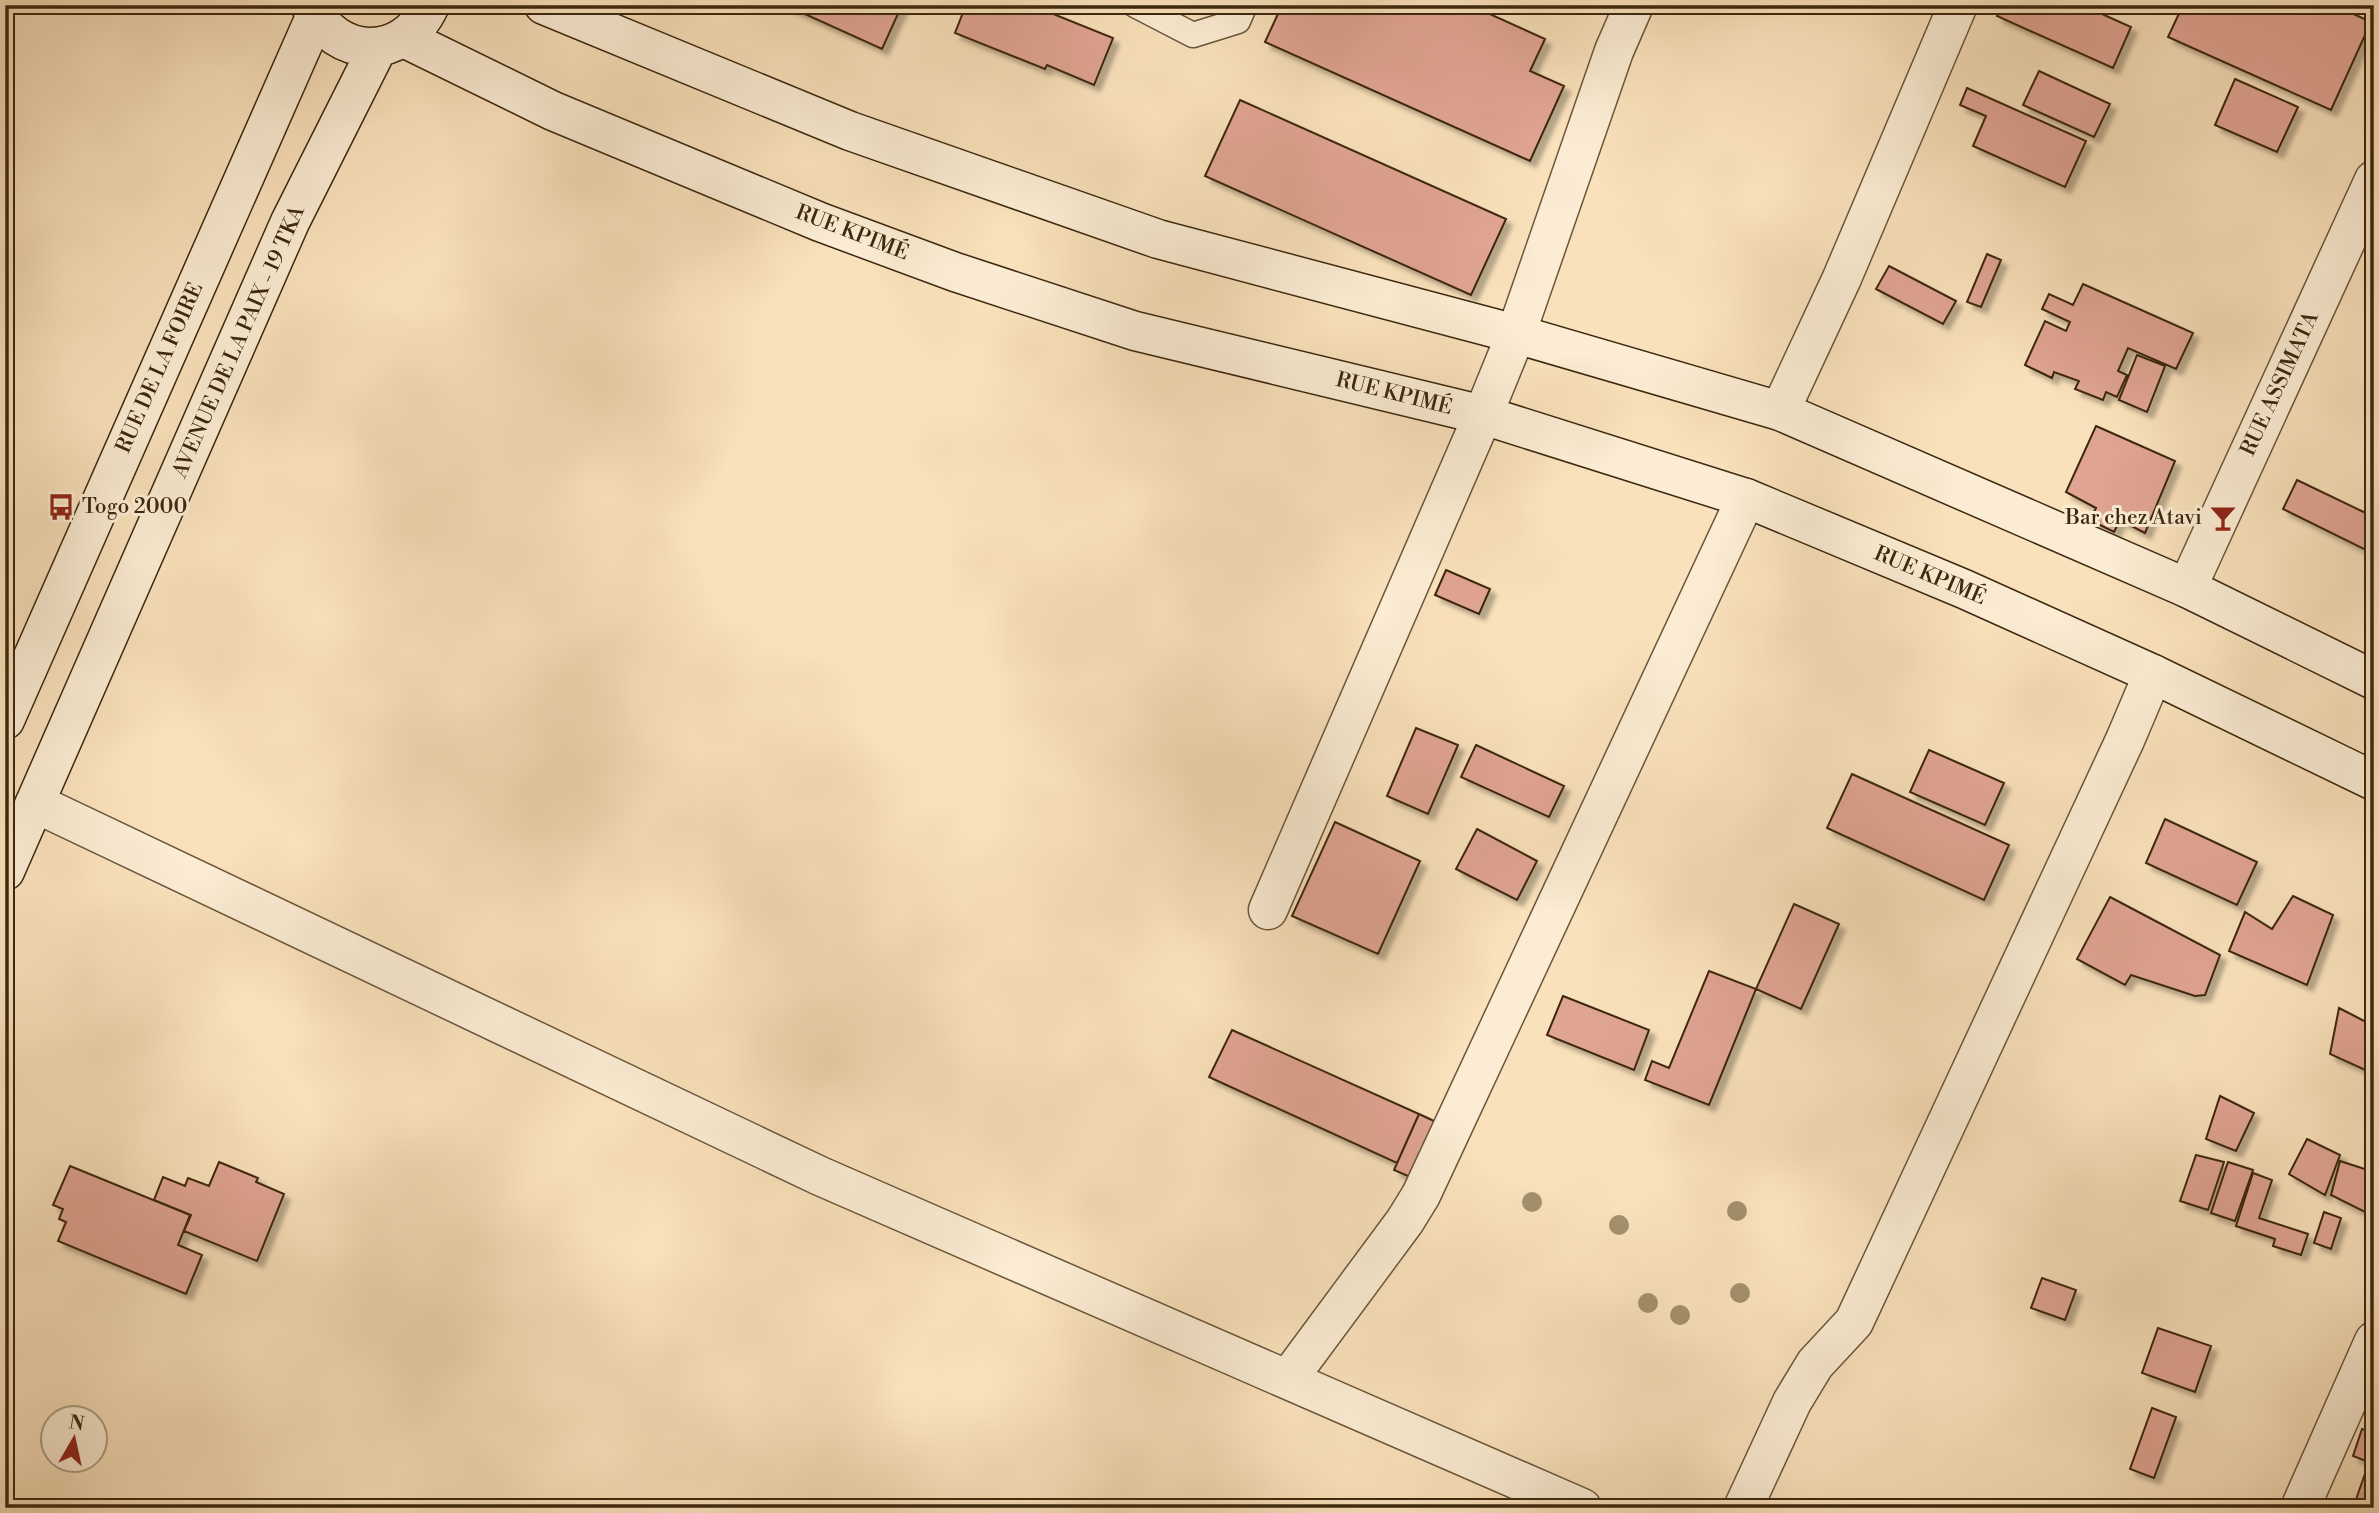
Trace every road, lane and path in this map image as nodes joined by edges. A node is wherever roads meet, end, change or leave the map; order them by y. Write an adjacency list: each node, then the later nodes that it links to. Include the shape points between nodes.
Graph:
1 (430, 5): 8 (main road, AVENUE DE LA PAIX - 19 TKA, via 415,28)
2 (544, 5): 10 (main road, via 850,131 1158,239)
3 (1135, 5): 4 (lane, via 1193,35 1238,21)
4 (1245, 5)
5 (1634, 5): 10 (main road)
6 (1958, 5): 11 (main road, via 1847,267)
7 (313, 11): 8 (main road, RUE KPIMÉ, via 336,38 364,47); 17 (main road, RUE DE LA FOIRE)
8 (391, 42): 12 (main road, RUE KPIMÉ, via 820,222 955,272 1135,331); 19 (main road, AVENUE DE LA PAIX - 19 TKA, via 290,222)
9 (2374, 180): 14 (main road, RUE ASSIMATA)
10 (1516, 334): 11 (main road); 12 (main road)
11 (1780, 411): 14 (main road)
12 (1483, 415): 13 (main road, RUE KPIMÉ); 21 (main road)
13 (1746, 498): 15 (main road, RUE KPIMÉ); 23 (main road, via 1421,1195)
14 (2186, 588): 16 (main road)
15 (2153, 674): 18 (main road, RUE KPIMÉ); 25 (main road, via 1854,1322 1815,1363)
16 (2374, 680)
17 (5, 720)
18 (2374, 781)
19 (35, 803): 20 (main road, AVENUE DE LA PAIX - 19 TKA); 23 (main road, via 820,1176)
20 (5, 871)
21 (1268, 909)
22 (2374, 1341): 26 (main road)
23 (1288, 1379): 24 (main road)
24 (1582, 1508)
25 (1742, 1508)
26 (2300, 1508)

